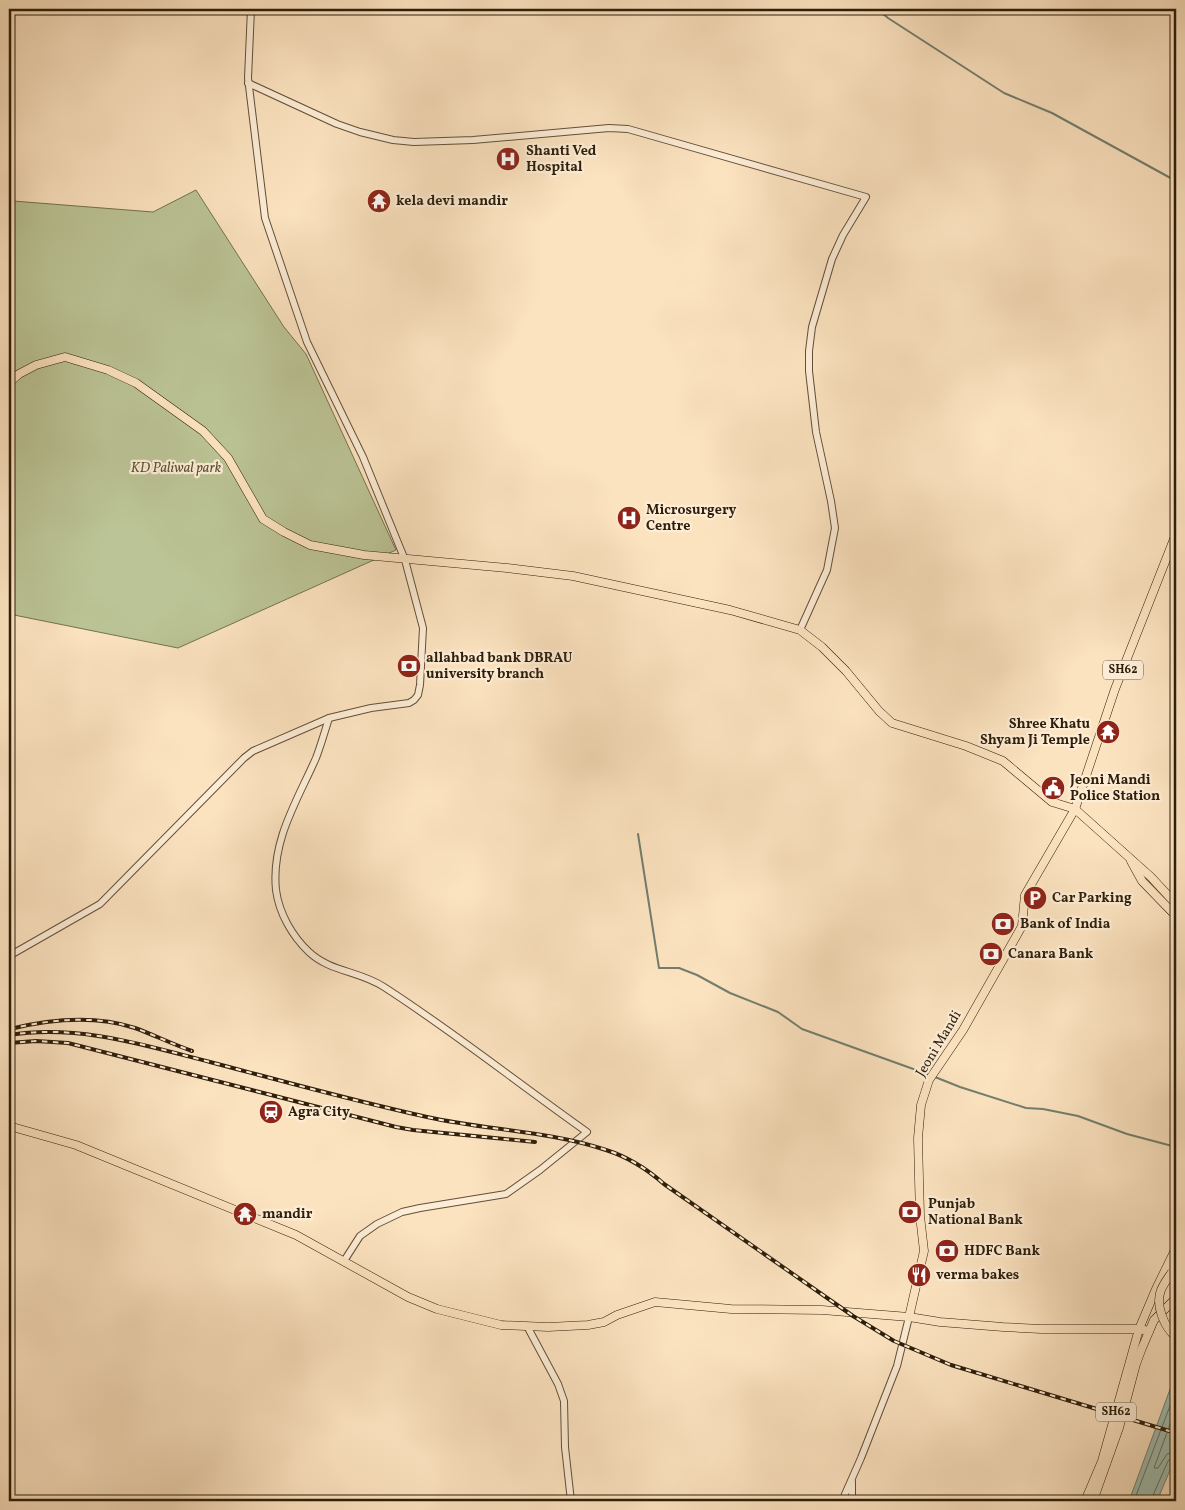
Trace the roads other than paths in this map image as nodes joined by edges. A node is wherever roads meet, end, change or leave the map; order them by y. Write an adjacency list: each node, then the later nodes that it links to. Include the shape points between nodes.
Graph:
1 (251, 9): 2 (street)
2 (248, 83): 5 (street, via 258,174 269,232 307,342 363,458); 6 (street, via 337,124 384,139 414,142 473,140 628,129 866,198 832,259 812,327 809,371 816,432 835,528 827,570)
3 (9, 383): 5 (main road, via 36,365 65,357 108,370 136,383 203,430 228,458 263,519 310,545)
4 (1176, 534): 8 (main road, SH62, via 1116,689)
5 (405, 560): 6 (main road, via 573,576 730,610); 7 (street, via 423,628 418,695 410,703)
6 (800, 630): 8 (main road, via 846,671 892,723 1003,761 1052,802)
7 (330, 718): 12 (street, via 253,751 100,904); 15 (street, via 279,844 276,891 289,928 320,962 381,985 462,1039 587,1132 506,1194 402,1212 377,1224 357,1240)
8 (1075, 809): 9 (main road); 18 (main road, Jeoni Mandi, via 1025,895 1022,926 930,1080 921,1105 918,1138 924,1251)
9 (1129, 857): 10 (main road); 11 (main road, via 1142,881)
10 (1176, 904)
11 (1176, 916)
12 (9, 956)
13 (9, 1126): 15 (main road, via 76,1145 296,1235)
14 (1176, 1248): 20 (main road, SH62)
15 (344, 1261): 19 (main road, via 408,1297 437,1309 500,1325)
16 (1174, 1269): 22 (main road, bridge, via 1159,1301 1164,1320)
17 (1176, 1298): 21 (main road, SH62, via 1158,1315)
18 (909, 1316): 19 (main road, via 822,1310 731,1309 655,1302 604,1322); 20 (main road, via 1003,1327); 23 (street, via 897,1366)
19 (527, 1326): 26 (street, via 564,1401)
20 (1139, 1329): 21 (main road); 29 (main road, SH62, via 1102,1461)
21 (1149, 1331): 30 (main road, SH62)
22 (1176, 1337)
23 (852, 1478): 27 (street); 28 (street)
24 (9, 1495): 25 (street)
25 (16, 1501)
26 (572, 1501)
27 (842, 1501)
28 (852, 1501)
29 (1085, 1501)
30 (1093, 1501)

